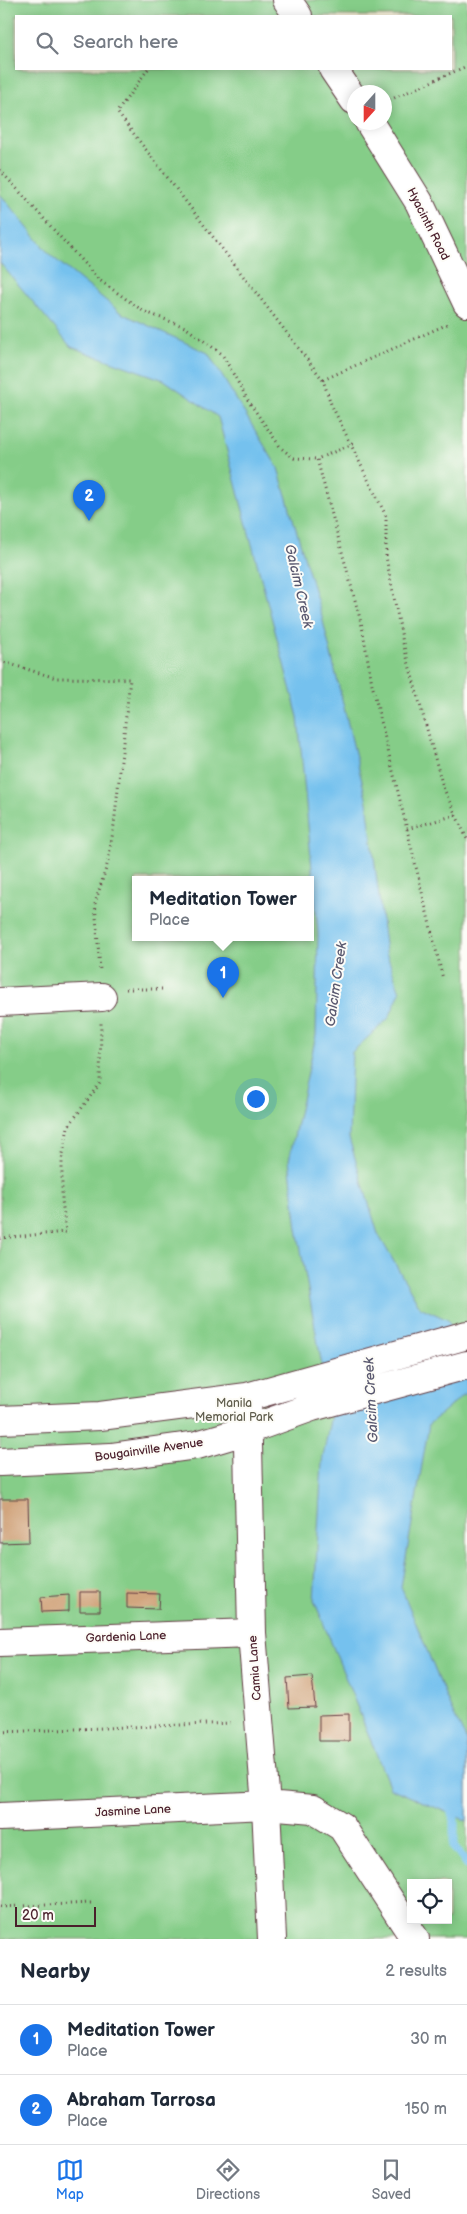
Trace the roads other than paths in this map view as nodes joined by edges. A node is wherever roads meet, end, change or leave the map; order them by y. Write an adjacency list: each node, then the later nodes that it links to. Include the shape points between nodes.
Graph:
1 (287, 0): 2 (street)
2 (297, 15)
3 (334, 70): 4 (street)
4 (347, 90)
5 (374, 130): 6 (street, Hyacinth Road, via 419,202)
6 (462, 311)
7 (101, 993): 8 (street)
8 (0, 1002)
9 (467, 1335): 11 (street)
10 (467, 1365): 13 (street, Bougainville Avenue, via 312,1407)
11 (247, 1398): 12 (street, via 100,1416); 13 (street, Camia Lane)
12 (0, 1420)
13 (248, 1430): 14 (street, Bougainville Avenue, via 197,1445 111,1457); 15 (street, Camia Lane)
14 (0, 1462)
15 (252, 1633): 16 (street, Gardenia Lane); 17 (street, Camia Lane)
16 (0, 1642)
17 (266, 1804): 18 (street, Jasmine Lane); 19 (street, Camia Lane); 20 (street, Jasmine Lane, via 313,1809 342,1827)
18 (0, 1817)
19 (272, 1939)
20 (415, 1939)

